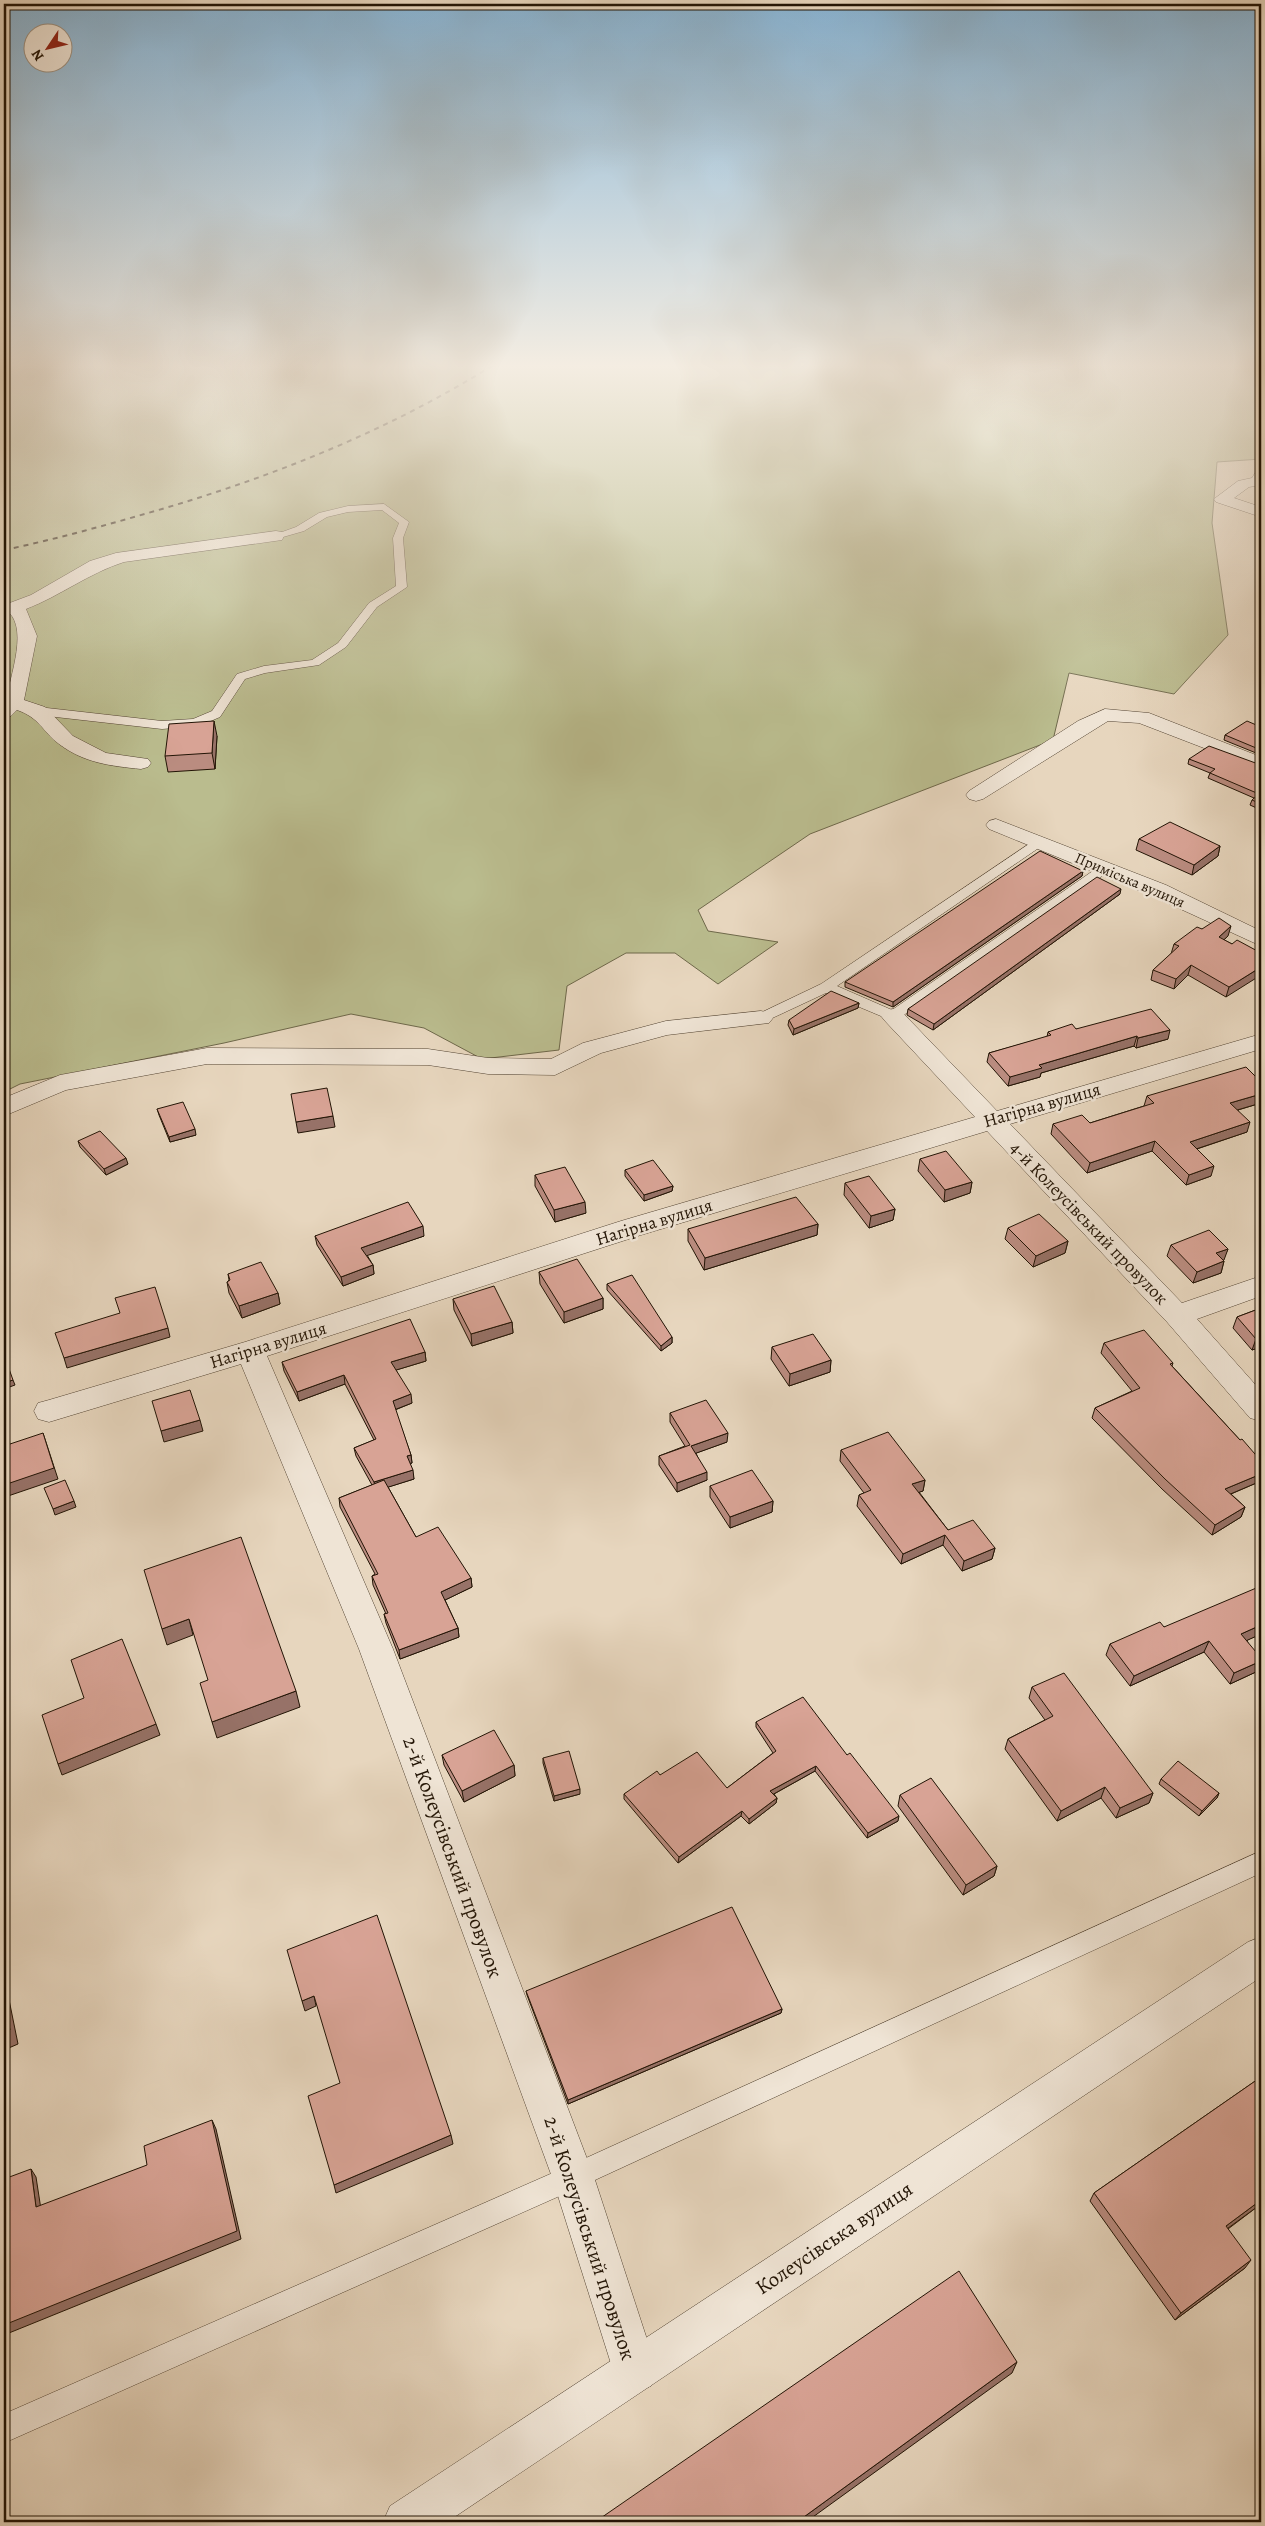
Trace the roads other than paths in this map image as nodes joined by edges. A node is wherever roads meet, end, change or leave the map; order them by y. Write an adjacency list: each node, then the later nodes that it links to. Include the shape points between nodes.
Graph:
1 (1253, 482): 2 (street, via 1244,484 1222,499)
2 (1261, 512)
3 (276, 536): 4 (street, via 122,557 96,565 38,598 12,608 20,613 28,636); 5 (lane, via 300,530 323,515 384,506 404,522 398,538 402,587 372,605 342,645 315,663 264,670 241,677 216,714 195,723 162,725)
4 (9, 708): 5 (street)
5 (38, 711): 6 (street, via 66,740 101,759)
6 (141, 763)
7 (1261, 764): 8 (street, via 1142,717 1114,714 1085,725)
8 (976, 795)
9 (996, 825): 10 (street, Приміська вулиця)
10 (1038, 842): 11 (street, Приміська вулиця); 13 (lane)
11 (1105, 869): 12 (street, Приміська вулиця, via 1158,890); 14 (lane)
12 (1261, 939)
13 (826, 987): 14 (lane); 15 (lane)
14 (893, 1016): 18 (street, 4-й Колеусівський провулок)
15 (761, 1018): 17 (street, via 666,1028 592,1048 555,1067 488,1066 428,1057 207,1056 60,1083)
16 (1261, 1041): 18 (street, Нагірна вулиця)
17 (4, 1108)
18 (990, 1120): 20 (street, 4-й Колеусівський провулок); 21 (street, Нагірна вулиця, via 631,1228)
19 (1261, 1286): 20 (street)
20 (1177, 1315): 22 (street, 4-й Колеусівський провулок)
21 (250, 1352): 23 (street, Нагірна вулиця); 26 (street, 2-й Колеусівський провулок, via 376,1649)
22 (1261, 1410)
23 (49, 1411)
24 (1261, 1862): 26 (lane)
25 (1261, 1955): 27 (street, Колеусівська вулиця)
26 (573, 2177): 27 (street, 2-й Колеусівський провулок); 28 (lane)
27 (634, 2370): 29 (street, Колеусівська вулиця)
28 (4, 2429)
29 (406, 2522)

